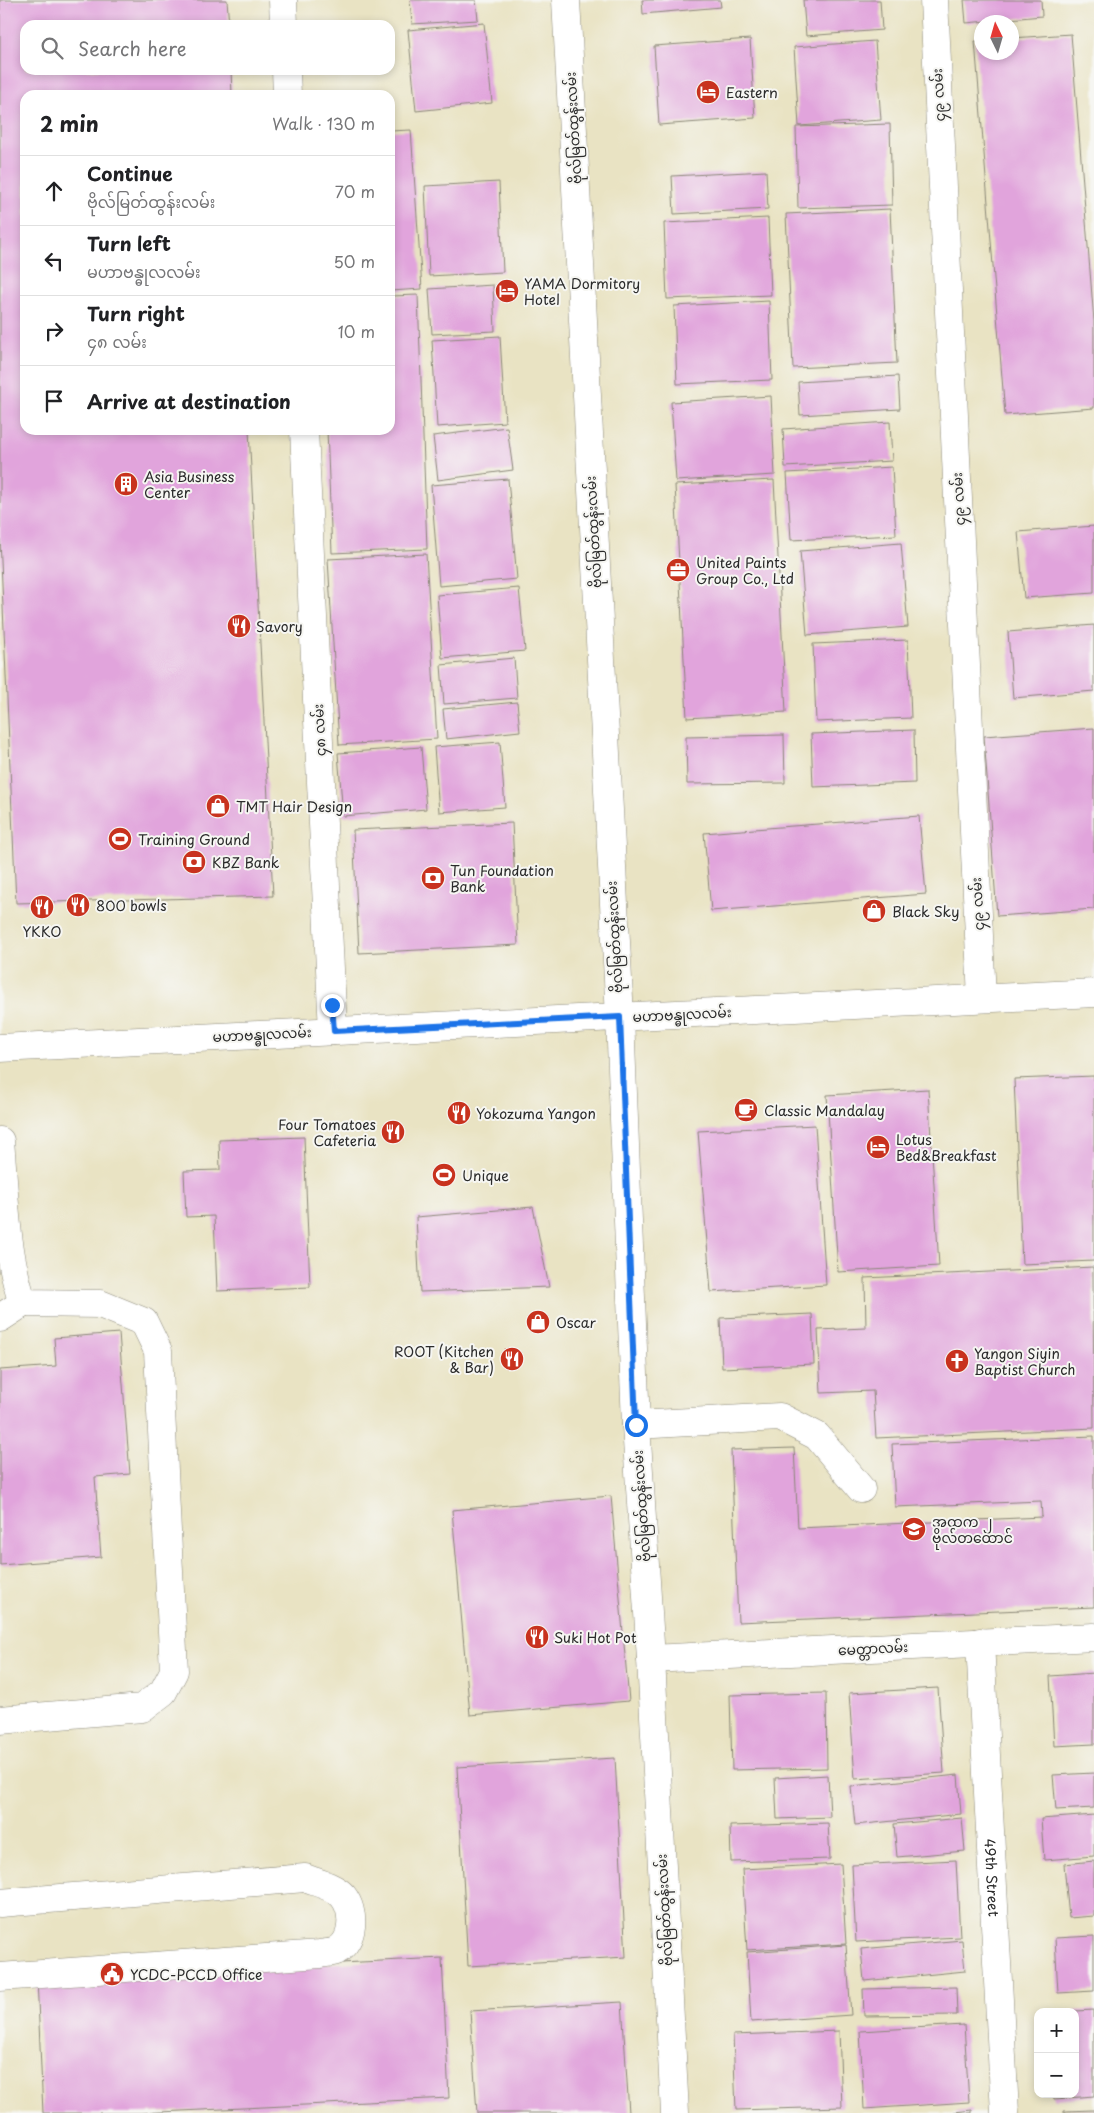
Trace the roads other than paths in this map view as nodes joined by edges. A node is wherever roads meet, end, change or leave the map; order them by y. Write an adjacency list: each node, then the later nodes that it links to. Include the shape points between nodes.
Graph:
1 (283, 0): 4 (main road)
2 (566, 0): 10 (main road, ဗိုလ်မြတ်ထွန်းလမ်း)
3 (934, 0): 9 (main road, ၄၉ လမ်း)
4 (284, 20)
5 (286, 75): 6 (main road)
6 (287, 90)
7 (304, 435): 11 (main road, ၄၈ လမ်း)
8 (1094, 993): 9 (main road, မဟာဗန္ဓုလလမ်း)
9 (982, 998): 10 (main road, မဟာဗန္ဓုလလမ်း)
10 (620, 1017): 11 (main road, မဟာဗန္ဓုလလမ်း); 16 (main road, ဗိုလ်မြတ်ထွန်းလမ်း)
11 (334, 1031): 12 (main road, မဟာဗန္ဓုလလမ်း)
12 (0, 1048)
13 (0, 1141): 14 (main road, via 11,1255)
14 (23, 1304): 15 (main road); 21 (main road, via 100,1304 144,1322 158,1351 174,1671 163,1692 142,1708)
15 (0, 1318)
16 (636, 1425): 17 (main road, via 780,1417 817,1436); 20 (main road, ဗိုလ်မြတ်ထွန်းလမ်း)
17 (862, 1489)
18 (1094, 1637): 19 (main road, မေတ္တာလမ်း)
19 (980, 1642): 20 (main road, မေတ္တာလမ်း); 25 (main road, 49th Street)
20 (651, 1659): 24 (main road, ဗိုလ်မြတ်ထွန်းလမ်း)
21 (0, 1720)
22 (0, 1904): 23 (main road, via 305,1878 330,1887 343,1896 351,1911 350,1936 336,1951)
23 (0, 1977)
24 (675, 2113)
25 (1005, 2113)

